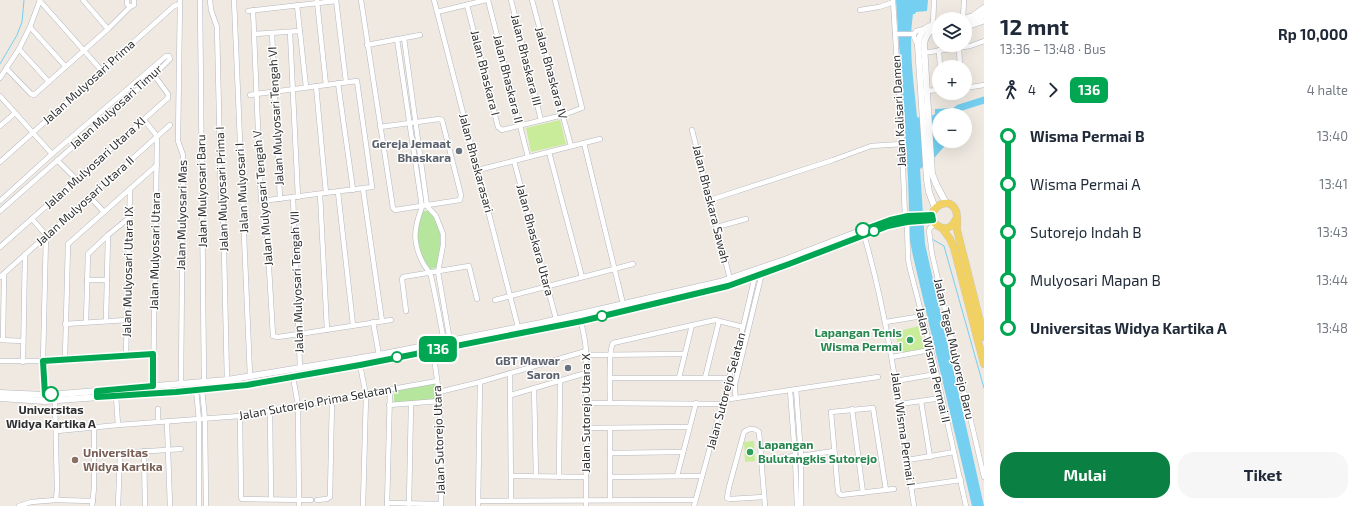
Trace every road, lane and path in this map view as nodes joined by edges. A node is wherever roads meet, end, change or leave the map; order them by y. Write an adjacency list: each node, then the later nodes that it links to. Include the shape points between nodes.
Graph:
1 (40, 0): 33 (street); 52 (street)
2 (82, 0): 37 (street)
3 (126, 0): 22 (street)
4 (135, 0): 22 (street, via 134,5)
5 (200, 0): 213 (street, Jalan Mulyosari Baru)
6 (210, 0): 209 (street, Jalan Mulyosari Prima I, via 217,27)
7 (234, 0): 202 (street, Jalan Mulyosari I)
8 (336, 0): 17 (street); 61 (street)
9 (361, 0): 48 (street)
10 (434, 0): 25 (street, Jalan Bhaskarasari)
11 (484, 0): 21 (street); 84 (street, Jalan Bhaskara II)
12 (511, 0): 80 (street, Jalan Bhaskara III)
13 (532, 0): 78 (street, Jalan Bhaskara IV)
14 (555, 0): 78 (street, Jalan Bhaskara I, via 582,105 581,109)
15 (934, 0): 26 (street)
16 (964, 0): 27 (street)
17 (317, 1): 20 (street); 63 (street)
18 (180, 2): 57 (street, Jalan Mulyosari Prima); 216 (street, Jalan Mulyosari Mas, via 178,143 183,155)
19 (891, 2): 24 (street, via 880,7); 42 (street, Jalan Kalisari Damen)
20 (297, 5): 38 (street); 41 (street, Jalan Mulyosari Tengah V, via 251,11)
21 (467, 5): 25 (street); 84 (street, Jalan Bhaskara I, via 498,127 502,130)
22 (130, 7): 37 (street)
23 (984, 8): 29 (main road)
24 (860, 10)
25 (437, 12): 102 (street, Jalan Bhaskarasari)
26 (934, 12)
27 (964, 12)
28 (984, 15): 30 (main road)
29 (972, 16)
30 (972, 22)
31 (984, 22): 32 (street)
32 (972, 26)
33 (30, 27): 51 (street); 55 (street)
34 (932, 27): 43 (street)
35 (932, 28): 49 (main road, via 920,35)
36 (932, 28): 54 (main road, via 925,39)
37 (108, 29): 52 (street)
38 (300, 31): 39 (street); 66 (street)
39 (290, 32): 40 (street); 68 (street, Jalan Mulyosari Tengah VII)
40 (272, 33): 41 (street); 71 (street, Jalan Mulyosari Tengah VI)
41 (254, 34): 72 (street, Jalan Mulyosari Tengah V)
42 (896, 34): 43 (street); 92 (street, Jalan Kalisari Damen)
43 (912, 34): 49 (street)
44 (420, 35): 45 (street)
45 (404, 38): 46 (street); 82 (street)
46 (397, 40): 48 (street); 81 (street)
47 (984, 41): 50 (street)
48 (367, 45): 86 (street)
49 (918, 46): 54 (main road)
50 (972, 46)
51 (19, 49): 56 (street); 60 (street)
52 (83, 50): 55 (street); 57 (street)
53 (932, 51): 54 (street)
54 (921, 53): 70 (main road)
55 (65, 66): 60 (street)
56 (6, 68): 59 (street); 60 (street, via 33,95)
57 (102, 71): 88 (street, Jalan Mulyosari Prima)
58 (154, 75): 73 (street, Jalan Mulyosari Timur, via 170,59 168,55); 76 (street, Jalan Mulyosari Timur); 79 (street, Jalan Mulyosari Utara XI, via 169,96)
59 (0, 78)
60 (49, 82)
61 (346, 82): 62 (street); 106 (street, via 358,83 372,186)
62 (338, 83): 63 (street); 107 (street)
63 (326, 85): 65 (street)
64 (984, 85): 67 (street)
65 (316, 86): 66 (street); 110 (street)
66 (306, 87): 68 (street)
67 (972, 87)
68 (292, 89): 71 (street); 113 (street, Jalan Mulyosari Tengah VII)
69 (932, 90): 70 (street)
70 (924, 91): 101 (main road)
71 (276, 92): 72 (street); 114 (street, Jalan Mulyosari Tengah VI)
72 (256, 94): 74 (street); 115 (street, Jalan Mulyosari Tengah V, via 261,200)
73 (121, 95): 76 (street); 95 (street, Jalan Mulyosari Timur)
74 (250, 95)
75 (0, 96): 77 (street)
76 (125, 100): 97 (street, Jalan Mulyosari Timur)
77 (15, 113): 85 (street); 88 (street)
78 (562, 115): 80 (street, Jalan Bhaskara I); 93 (street, Jalan Bhaskara IV)
79 (144, 120): 89 (street); 103 (street, Jalan Mulyosari Utara XI)
80 (541, 120): 84 (street, Jalan Bhaskara I)
81 (409, 122): 82 (street); 86 (street); 119 (street)
82 (415, 122): 119 (street); 119 (street, via 442,120 462,196 458,201)
83 (170, 125): 89 (street, Jalan Mulyosari Utara II)
84 (519, 125): 96 (street, Jalan Bhaskara II)
85 (0, 126)
86 (380, 127): 119 (street, via 393,208 395,210)
87 (692, 130): 116 (street, Jalan Bhaskara Sawah)
88 (33, 132): 95 (street); 99 (street, Jalan Mulyosari Prima)
89 (157, 136): 100 (street, Jalan Mulyosari Utara); 112 (street, Jalan Mulyosari Utara II)
90 (600, 138): 91 (street)
91 (584, 143): 93 (street); 136 (street)
92 (902, 144): 116 (street, via 871,146); 126 (street, Jalan Kalisari Damen)
93 (571, 146): 94 (street)
94 (549, 152): 96 (street); 142 (street)
95 (52, 154): 104 (street, Jalan Mulyosari Timur)
96 (528, 157): 98 (street)
97 (57, 160): 103 (street); 108 (street, Jalan Mulyosari Timur)
98 (514, 161): 102 (street); 146 (street, Jalan Bhaskara Utara)
99 (0, 162)
100 (157, 165): 105 (street); 184 (street, Jalan Mulyosari Utara)
101 (929, 166): 118 (main road); 125 (main road, via 928,186)
102 (478, 170): 147 (street, Jalan Bhaskarasari)
103 (76, 179): 123 (street, Jalan Mulyosari Utara XI)
104 (16, 187): 108 (street); 117 (street, Jalan Mulyosari Timur)
105 (130, 189): 121 (street); 122 (street, Jalan Mulyosari Utara IX)
106 (363, 189): 107 (street); 163 (street)
107 (353, 190): 109 (street)
108 (22, 192): 120 (street, Jalan Mulyosari Timur)
109 (338, 192): 110 (street); 170 (street)
110 (326, 193): 111 (street)
111 (320, 194): 113 (street); 175 (street)
112 (89, 196): 121 (street); 130 (street, Jalan Mulyosari Utara II)
113 (296, 197): 114 (street); 176 (street, Jalan Mulyosari Tengah VII)
114 (280, 199): 115 (street)
115 (265, 200): 176 (street, Jalan Mulyosari Tengah V, via 272,333 275,337)
116 (710, 200): 128 (street, Jalan Bhaskara Sawah)
117 (0, 202)
118 (946, 204): 125 (main road, via 940,204); 127 (main road, via 955,209)
119 (424, 206): 137 (street, via 436,216 442,234 443,245); 138 (street, via 414,231 423,263)
120 (0, 211)
121 (104, 212): 169 (street, via 68,244)
122 (129, 218): 129 (street); 161 (street, Jalan Mulyosari Utara IX)
123 (32, 219): 130 (street); 132 (street, Jalan Mulyosari Utara XI)
124 (746, 219): 128 (street)
125 (933, 219): 126 (main road); 127 (main road, via 949,228); 157 (main road, via 950,239 954,248); 276 (street, Jalan Tegal Mulyorejo Baru, via 929,229 932,254)
126 (907, 220): 131 (main road); 134 (main road, via 887,221); 158 (street, Jalan Wisma Permai II, via 908,259)
127 (956, 220): 157 (main road)
128 (717, 227): 143 (street, Jalan Bhaskara Sawah)
129 (108, 234): 144 (street, via 88,254); 145 (street)
130 (46, 235): 133 (street, Jalan Mulyosari Utara II); 193 (street)
131 (864, 235): 134 (main road); 168 (street, Jalan Wisma Permai I)
132 (0, 247)
133 (24, 254): 140 (street, Jalan Mulyosari Utara II); 179 (street)
134 (788, 262): 139 (main road); 143 (main road)
135 (633, 264): 136 (street)
136 (616, 268): 142 (street); 154 (street)
137 (438, 272): 138 (street); 148 (street); 149 (street, via 470,267)
138 (430, 273): 150 (street); 156 (street, via 402,278)
139 (762, 273): 141 (main road); 230 (street, via 735,384)
140 (2, 275): 155 (street)
141 (755, 276): 152 (main road, via 728,286); 174 (street, Jalan Sutorejo Selatan)
142 (582, 277): 146 (street)
143 (730, 279): 152 (main road)
144 (87, 280): 145 (street); 166 (street)
145 (107, 280): 160 (street)
146 (548, 286): 147 (street); 159 (street, Jalan Bhaskara Utara)
147 (511, 295): 151 (street); 173 (street, Jalan Bhaskarasari)
148 (441, 299): 150 (street); 180 (street)
149 (476, 299)
150 (436, 300): 180 (street)
151 (495, 300)
152 (652, 301): 153 (main road)
153 (643, 303): 154 (main road); 164 (main road)
154 (623, 304): 159 (main road)
155 (2, 305): 178 (street)
156 (406, 311)
157 (975, 315): 177 (main road); 195 (main road)
158 (922, 316): 168 (street); 182 (street, Jalan Wisma Permai II)
159 (556, 319): 171 (main road)
160 (106, 320): 161 (street); 166 (street)
161 (127, 320): 186 (street, Jalan Mulyosari Utara IX)
162 (391, 320): 163 (street)
163 (382, 321): 167 (street)
164 (582, 321): 171 (main road); 183 (street, Jalan Sutorejo Utara X)
165 (719, 321): 172 (street); 174 (street); 207 (street)
166 (86, 322): 169 (street)
167 (373, 322): 170 (street); 187 (street)
168 (886, 322): 189 (street, Jalan Wisma Permai I)
169 (66, 324): 190 (street)
170 (353, 325): 175 (street)
171 (542, 325): 173 (main road); 181 (main road)
172 (692, 325): 185 (street); 188 (street, via 613,343)
173 (518, 327): 180 (main road)
174 (743, 327): 208 (street, Jalan Sutorejo Selatan)
175 (327, 330): 176 (street)
176 (299, 334): 197 (street, Jalan Mulyosari Tengah VII)
177 (984, 337)
178 (2, 340): 179 (street)
179 (23, 341): 194 (street)
180 (447, 342): 187 (main road)
181 (433, 350): 191 (main road); 210 (street, Jalan Sutorejo Utara)
182 (930, 350): 189 (street); 201 (street, Jalan Wisma Permai II)
183 (586, 353): 188 (street); 198 (street); 199 (street, Jalan Sutorejo Utara X)
184 (153, 354): 186 (street); 217 (street, Jalan Mulyosari Utara)
185 (685, 354): 188 (street); 206 (street)
186 (126, 355): 190 (street)
187 (378, 355): 191 (main road)
188 (610, 355): 205 (street)
189 (892, 357): 212 (street, Jalan Wisma Permai I)
190 (65, 359): 193 (street)
191 (369, 360): 196 (main road); 197 (main road)
192 (0, 361): 194 (street)
193 (43, 361): 194 (street); 227 (street)
194 (23, 362)
195 (984, 364)
196 (360, 365): 203 (main road); 224 (street)
197 (300, 368): 200 (main road)
198 (510, 373): 214 (street); 228 (street)
199 (586, 373): 211 (street); 237 (street, Jalan Sutorejo Utara X)
200 (261, 374): 202 (main road); 215 (main road)
201 (936, 374): 212 (street); 231 (street, Jalan Wisma Permai II)
202 (250, 376): 209 (main road)
203 (292, 377): 215 (main road); 242 (street)
204 (878, 377): 219 (street)
205 (610, 378): 206 (street); 238 (street)
206 (679, 378): 207 (street)
207 (705, 378): 208 (street)
208 (730, 378): 236 (street, Jalan Sutorejo Selatan)
209 (227, 380): 213 (main road)
210 (437, 381): 221 (street, Jalan Sutorejo Prima Selatan I); 223 (street, Jalan Sutorejo Utara)
211 (560, 381): 218 (street); 273 (street)
212 (896, 381): 241 (street, Jalan Wisma Permai I)
213 (204, 382): 216 (main road)
214 (480, 382): 223 (street); 291 (street)
215 (262, 383): 220 (main road)
216 (181, 384): 217 (main road)
217 (153, 386): 225 (main road)
218 (534, 388): 228 (street); 270 (street)
219 (796, 389): 222 (street); 265 (street)
220 (199, 390): 229 (main road); 248 (street); 249 (street)
221 (390, 390): 224 (street, Jalan Sutorejo Prima Selatan I); 243 (street)
222 (790, 390): 230 (street); 265 (street)
223 (439, 392): 234 (street, Jalan Sutorejo Utara)
224 (366, 393): 232 (street, Jalan Sutorejo Prima Selatan I); 304 (street)
225 (97, 394): 227 (main road); 229 (main road); 233 (main road)
226 (1, 395): 227 (main road); 233 (main road)
227 (45, 395)
228 (511, 395): 269 (street)
229 (116, 396): 252 (street)
230 (736, 398): 236 (street)
231 (941, 398): 235 (street); 263 (street, Jalan Wisma Permai II)
232 (332, 399): 242 (street, Jalan Sutorejo Prima Selatan I); 287 (street, via 330,497)
233 (55, 401): 257 (street)
234 (440, 401): 240 (street); 296 (street, Jalan Sutorejo Utara)
235 (921, 401): 241 (street); 266 (street)
236 (723, 402): 239 (street); 272 (street, Jalan Sutorejo Selatan)
237 (586, 403): 238 (street); 255 (street, Jalan Sutorejo Utara X)
238 (610, 403): 239 (street)
239 (696, 403): 253 (street)
240 (411, 404): 243 (street); 293 (street)
241 (900, 404): 268 (street, Jalan Wisma Permai I)
242 (298, 405): 246 (street, Jalan Sutorejo Prima Selatan I); 283 (street)
243 (390, 405): 295 (street)
244 (158, 409): 250 (street)
245 (852, 409): 262 (street, via 831,413); 280 (street, via 873,408); 281 (street)
246 (270, 410): 247 (street, Jalan Sutorejo Prima Selatan I); 285 (street)
247 (240, 416): 248 (street, Jalan Sutorejo Prima Selatan I); 285 (street, via 241,498)
248 (205, 419): 249 (street, Jalan Sutorejo Prima Selatan I); 302 (street)
249 (199, 420): 251 (street, Jalan Sutorejo Prima Selatan I); 301 (street)
250 (158, 422): 251 (street, Jalan Sutorejo Prima Selatan I); 252 (street, Jalan Sutorejo Prima Selatan I)
251 (167, 422): 258 (street)
252 (118, 425): 254 (street, Jalan Sutorejo Prima Selatan I)
253 (689, 427): 256 (street); 261 (street)
254 (94, 428): 257 (street, Jalan Sutorejo Prima Selatan I); 292 (street)
255 (586, 428): 256 (street); 274 (street, Jalan Sutorejo Utara X)
256 (610, 428): 264 (street)
257 (57, 431): 284 (street)
258 (168, 449): 259 (street); 260 (street); 300 (street)
259 (181, 449)
260 (144, 451): 298 (street, via 119,454); 299 (street)
261 (683, 452): 264 (street); 271 (street)
262 (834, 452): 265 (street); 281 (street, via 838,492 841,495)
263 (954, 452): 266 (street); 277 (street, Jalan Wisma Permai II)
264 (610, 453): 275 (street)
265 (798, 456): 267 (street); 307 (street); 308 (street)
266 (930, 457): 268 (street)
267 (761, 460): 282 (street); 282 (street, via 759,432 747,430 744,432 727,498)
268 (908, 460): 278 (street, Jalan Wisma Permai I)
269 (511, 476): 270 (street); 288 (street)
270 (536, 476): 273 (street)
271 (677, 476): 272 (street); 275 (street)
272 (702, 476): 290 (street, Jalan Sutorejo Selatan)
273 (559, 477): 274 (street)
274 (586, 477): 294 (street, Jalan Sutorejo Utara X)
275 (610, 477): 289 (street)
276 (984, 477)
277 (961, 480): 278 (street); 310 (street, Jalan Wisma Permai II)
278 (912, 487): 309 (street, Jalan Wisma Permai I)
279 (894, 489): 280 (street)
280 (886, 490): 281 (street)
281 (863, 493)
282 (764, 497): 306 (street)
283 (299, 499): 285 (street); 286 (street); 303 (street)
284 (56, 500): 292 (street); 297 (street, via 31,502)
285 (271, 500)
286 (311, 500)
287 (317, 500)
288 (511, 500): 291 (street); 294 (street)
289 (610, 500): 290 (street); 294 (street)
290 (695, 500): 305 (street, Jalan Sutorejo Selatan)
291 (478, 503)
292 (92, 504)
293 (409, 504): 295 (street); 296 (street)
294 (586, 504)
295 (387, 505)
296 (441, 505)
297 (19, 506)
298 (118, 506)
299 (145, 506)
300 (170, 506)
301 (199, 506)
302 (206, 506)
303 (299, 506)
304 (364, 506)
305 (694, 506)
306 (765, 506)
307 (797, 506)
308 (802, 506)
309 (914, 506)
310 (966, 506)

